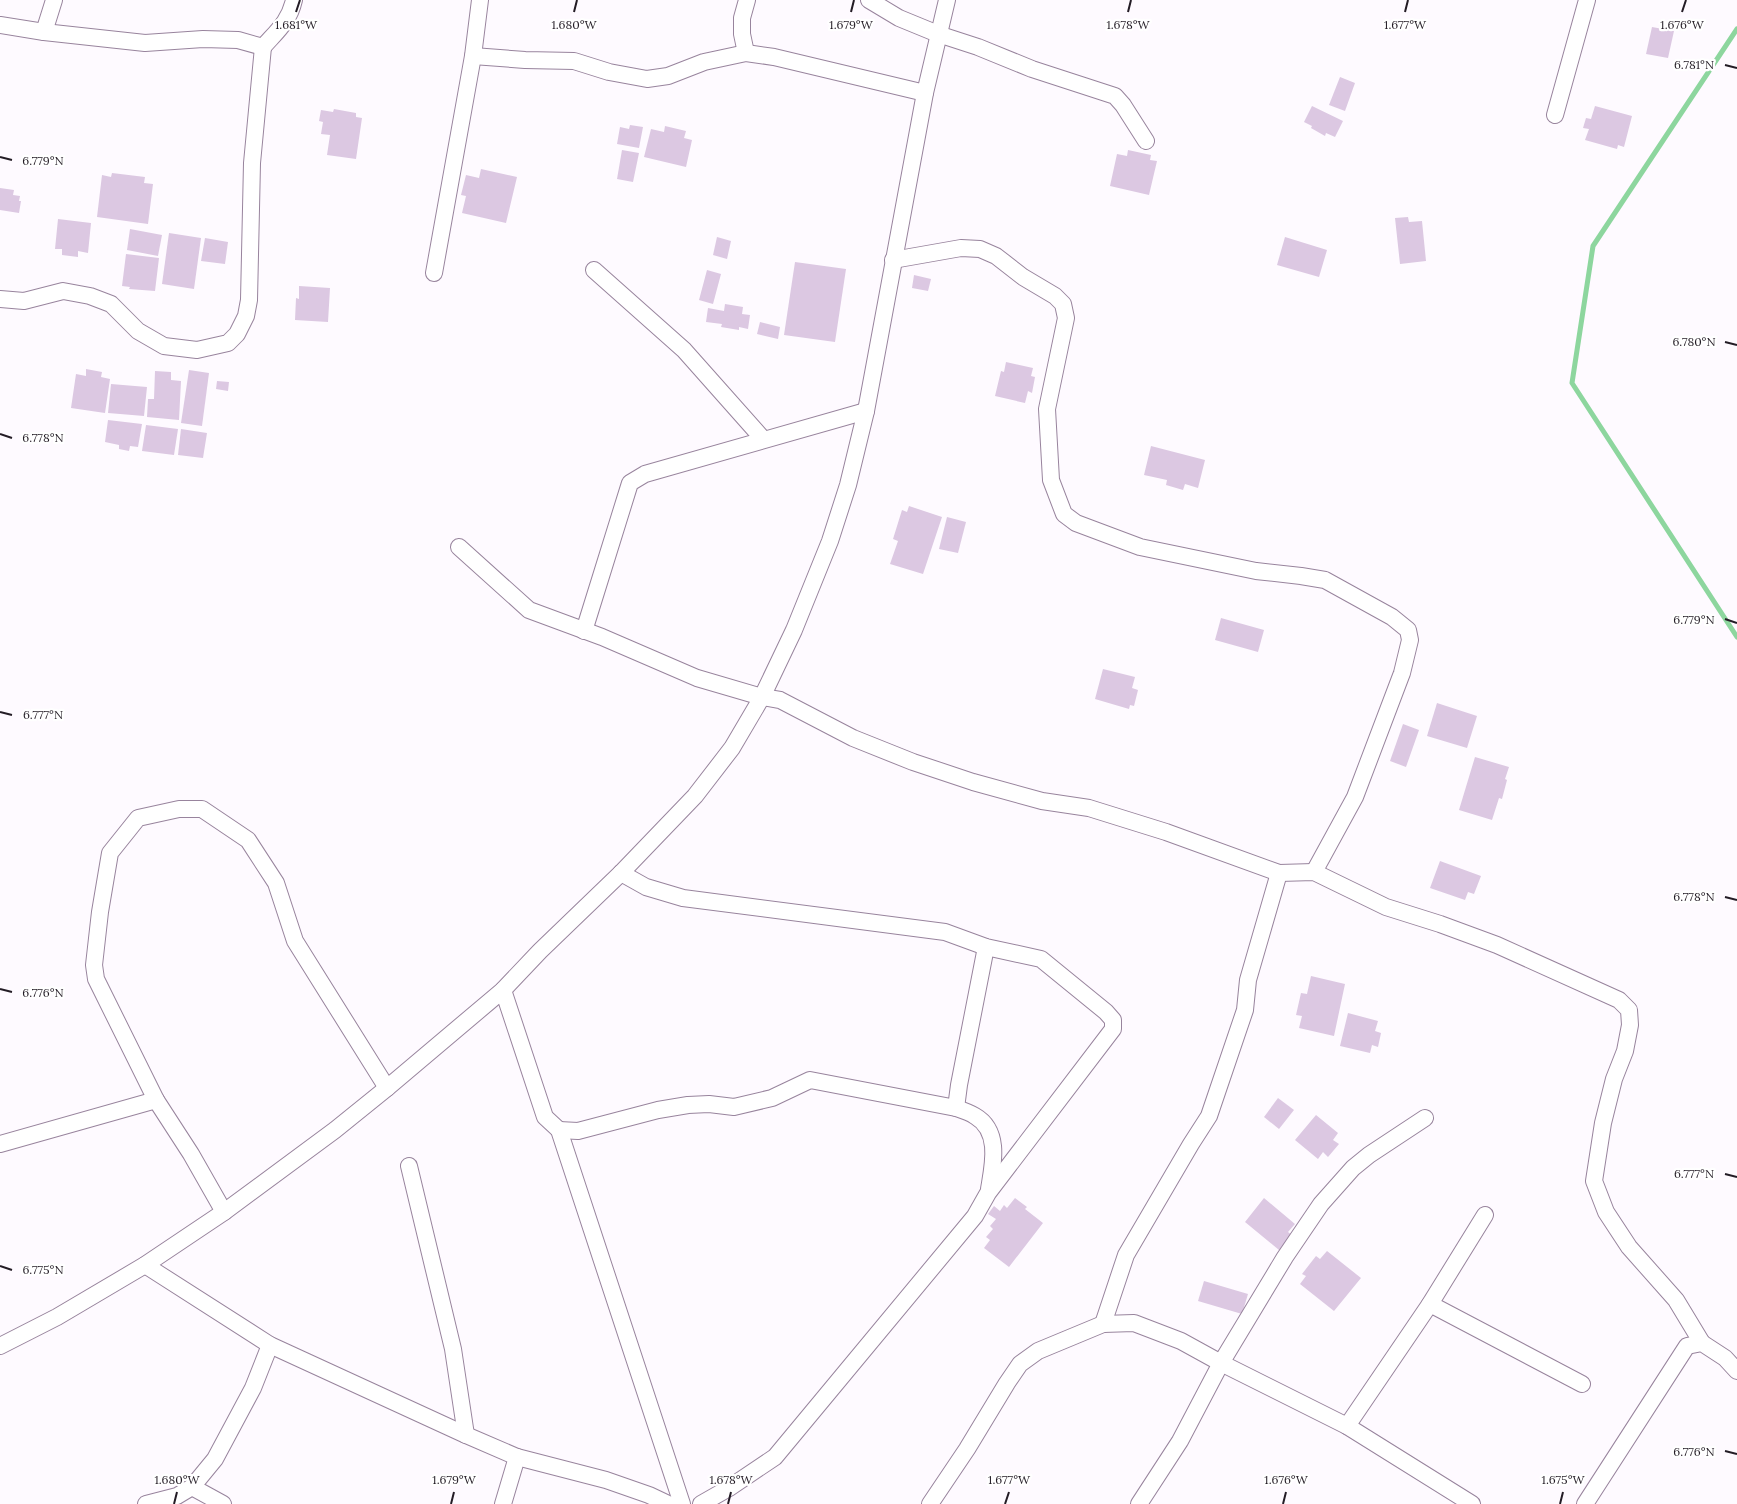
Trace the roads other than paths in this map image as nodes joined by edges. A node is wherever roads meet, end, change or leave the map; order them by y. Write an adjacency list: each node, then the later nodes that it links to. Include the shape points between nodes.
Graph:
1 (54, 0): 9 (street)
2 (294, 0): 11 (street, via 292,12 282,28)
3 (480, 0): 13 (street)
4 (747, 0): 12 (street, via 742,18)
5 (869, 0): 10 (street, via 899,18)
6 (947, 0): 10 (street)
7 (1588, 0): 15 (street)
8 (0, 25): 9 (street)
9 (44, 32): 11 (street, via 144,43 238,40)
10 (938, 34): 14 (street); 16 (street, via 1115,96)
11 (263, 47): 20 (street, via 252,163 249,300 246,316 228,343 197,350 164,346 138,331 111,304 90,296 63,291 24,301)
12 (746, 53): 13 (street, via 647,79 574,61); 14 (street)
13 (473, 56): 19 (street)
14 (925, 93): 17 (street)
15 (1555, 115)
16 (1146, 141)
17 (893, 260): 21 (street); 26 (street, via 961,248 980,248 1063,304 1066,318 1047,409 1051,480 1064,514 1091,529 1140,547 1256,571 1325,580 1408,630 1410,640 1402,674 1355,797)
18 (594, 270): 22 (street, via 684,350)
19 (434, 273)
20 (0, 299)
21 (866, 411): 22 (street); 25 (street, via 830,541 794,630)
22 (763, 439): 24 (street, via 646,474 630,483)
23 (459, 547): 24 (street, via 529,610)
24 (584, 631): 25 (street, via 697,678)
25 (762, 697): 27 (street, via 732,748 695,796); 28 (street, via 780,700 853,738 913,762 1042,801 1089,808)
26 (1314, 872): 28 (street); 44 (street, via 1386,908 1497,945 1619,1000 1629,1010 1630,1025 1603,1123 1594,1181 1606,1212 1629,1247 1676,1300)
27 (620, 873): 29 (street, via 646,887 683,898 945,932); 30 (street)
28 (1279, 873): 43 (street, via 1248,980 1245,1010 1209,1116 1126,1255)
29 (986, 947): 33 (street); 38 (street, via 1041,959 1113,1020 1113,1029)
30 (503, 990): 31 (street); 35 (street, via 545,1117)
31 (387, 1088): 32 (street, via 295,941 276,883 248,840 202,809 179,808 138,818 110,853 94,965 102,994); 39 (street)
32 (156, 1100): 36 (street); 39 (street)
33 (956, 1108): 35 (street, via 810,1080 772,1098 734,1107 709,1104 673,1107 578,1131); 38 (street, via 976,1116 988,1128 994,1145)
34 (1425, 1118): 47 (street, via 1368,1155 1320,1204)
35 (559, 1130): 58 (street)
36 (0, 1144)
37 (409, 1166): 51 (street, via 453,1349)
38 (988, 1193): 59 (street, via 975,1216 775,1457)
39 (224, 1212): 41 (street)
40 (1485, 1215): 42 (street)
41 (145, 1265): 45 (street); 46 (street, via 58,1317)
42 (1430, 1304): 49 (street); 50 (street)
43 (1103, 1324): 47 (street, via 1134,1323 1181,1341); 60 (street, via 1038,1351 1020,1364)
44 (1702, 1343): 48 (street, via 1725,1358); 63 (street, via 1687,1346)
45 (270, 1345): 51 (street); 53 (street, via 253,1388 216,1459)
46 (0, 1346)
47 (1221, 1363): 50 (street); 61 (street, via 1180,1441)
48 (1737, 1372)
49 (1582, 1384)
50 (1347, 1426): 62 (street)
51 (466, 1435): 52 (street)
52 (517, 1457): 56 (street); 57 (street, via 606,1480)
53 (192, 1487): 54 (street, via 177,1496); 55 (street)
54 (146, 1504)
55 (223, 1504)
56 (503, 1504)
57 (668, 1504)
58 (682, 1504)
59 (701, 1504)
60 (930, 1504)
61 (1140, 1504)
62 (1472, 1504)
63 (1585, 1504)

